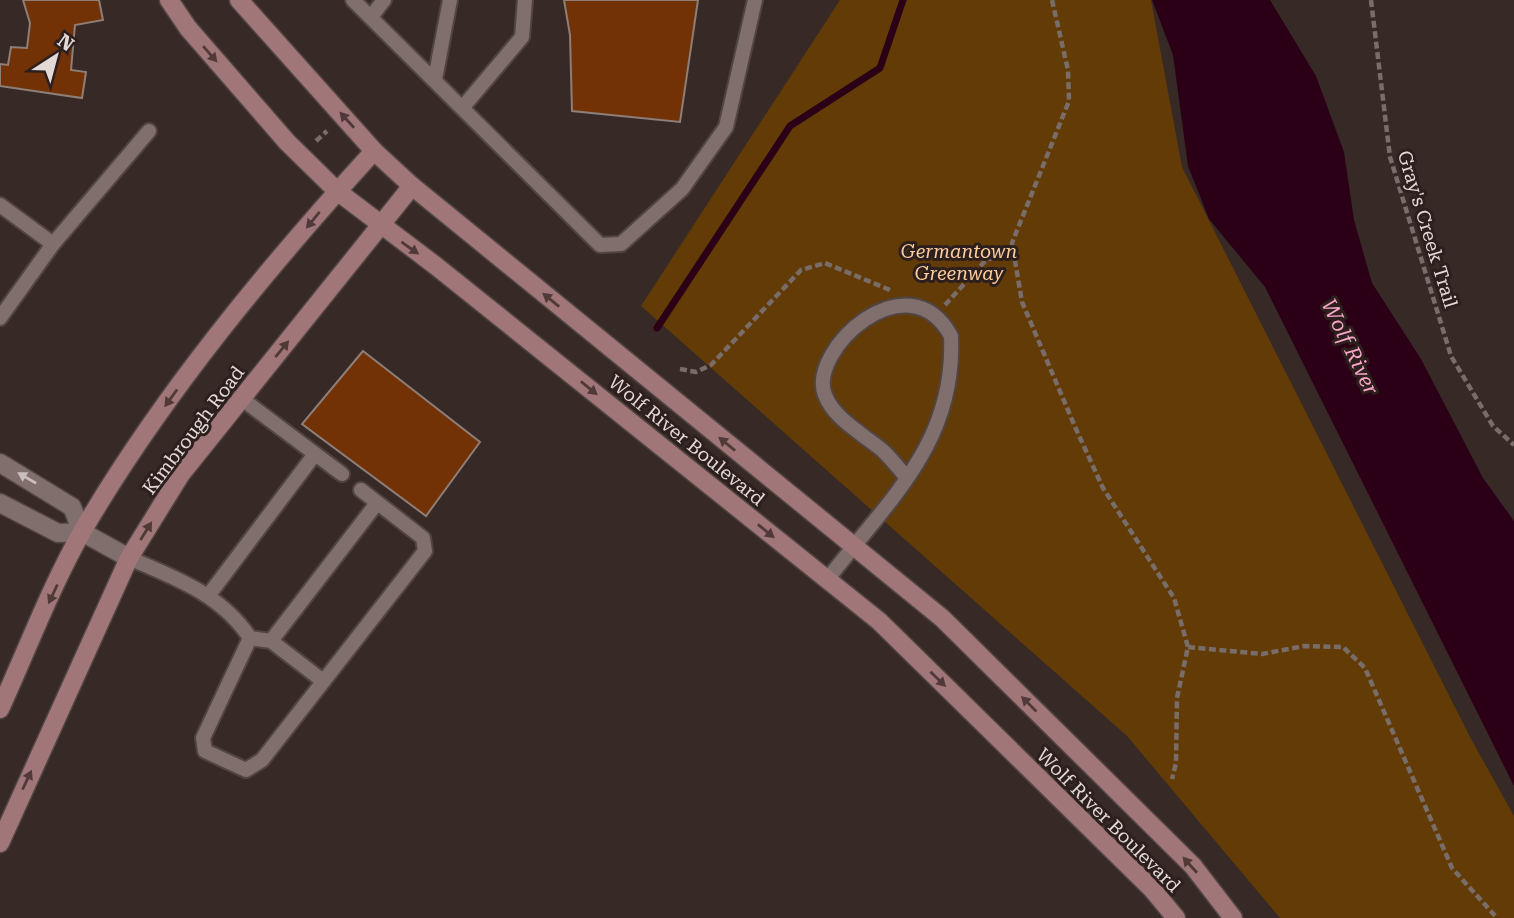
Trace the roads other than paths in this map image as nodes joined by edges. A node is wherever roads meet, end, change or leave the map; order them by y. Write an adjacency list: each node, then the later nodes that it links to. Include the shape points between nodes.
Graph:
1 (169, 0): 14 (main road, Wolf River Boulevard, one-way to 14, via 287,142)
2 (239, 0): 12 (main road, Wolf River Boulevard, one-way to 2)
3 (353, 0): 8 (lane)
4 (384, 0): 8 (lane)
5 (450, 0): 9 (lane)
6 (525, 0): 10 (lane, via 522,37)
7 (755, 0): 10 (lane, via 726,127 682,189 621,244 600,245)
8 (371, 17): 9 (lane)
9 (435, 79): 10 (lane)
10 (463, 107)
11 (149, 131): 17 (lane)
12 (374, 151): 13 (main road, Wolf River Boulevard); 14 (main road, Kimbrough Road)
13 (412, 186): 16 (main road, Kimbrough Road); 28 (main road, Wolf River Boulevard, one-way to 13)
14 (337, 191): 16 (main road, Wolf River Boulevard); 27 (main road, Kimbrough Road, one-way to 27, via 183,382)
15 (0, 205): 17 (lane)
16 (380, 227): 19 (main road, Kimbrough Road, one-way to 16); 30 (main road, Wolf River Boulevard, one-way to 30, via 436,266)
17 (53, 244): 18 (lane)
18 (0, 318)
19 (242, 399): 20 (lane); 29 (main road, Kimbrough Road, one-way to 19, via 181,474)
20 (315, 454): 22 (lane); 31 (lane)
21 (0, 463): 27 (street, one-way to 21, via 72,507)
22 (342, 474)
23 (906, 478): 23 (lane, via 926,453 940,421 952,356 946,327 932,314 911,305 887,307 858,323 826,364 822,382 836,414 885,452); 28 (lane)
24 (361, 491): 26 (lane)
25 (0, 503): 27 (street, via 58,533)
26 (377, 503): 33 (lane); 34 (lane, via 424,538 425,551)
27 (82, 532): 29 (street); 35 (main road, Kimbrough Road, one-way to 35)
28 (853, 546): 30 (lane); 38 (main road, Wolf River Boulevard, one-way to 28, via 1192,866 951,628)
29 (129, 558): 31 (lane); 36 (main road, Kimbrough Road, one-way to 29)
30 (827, 580): 37 (main road, Wolf River Boulevard, one-way to 37, via 879,621 1152,889)
31 (208, 596): 32 (lane, via 237,618)
32 (250, 638): 33 (lane); 34 (lane, via 202,738 205,751 246,770 262,760)
33 (271, 641): 34 (lane)
34 (323, 681)
35 (0, 709)
36 (0, 843)
37 (1176, 918)
38 (1233, 918)

